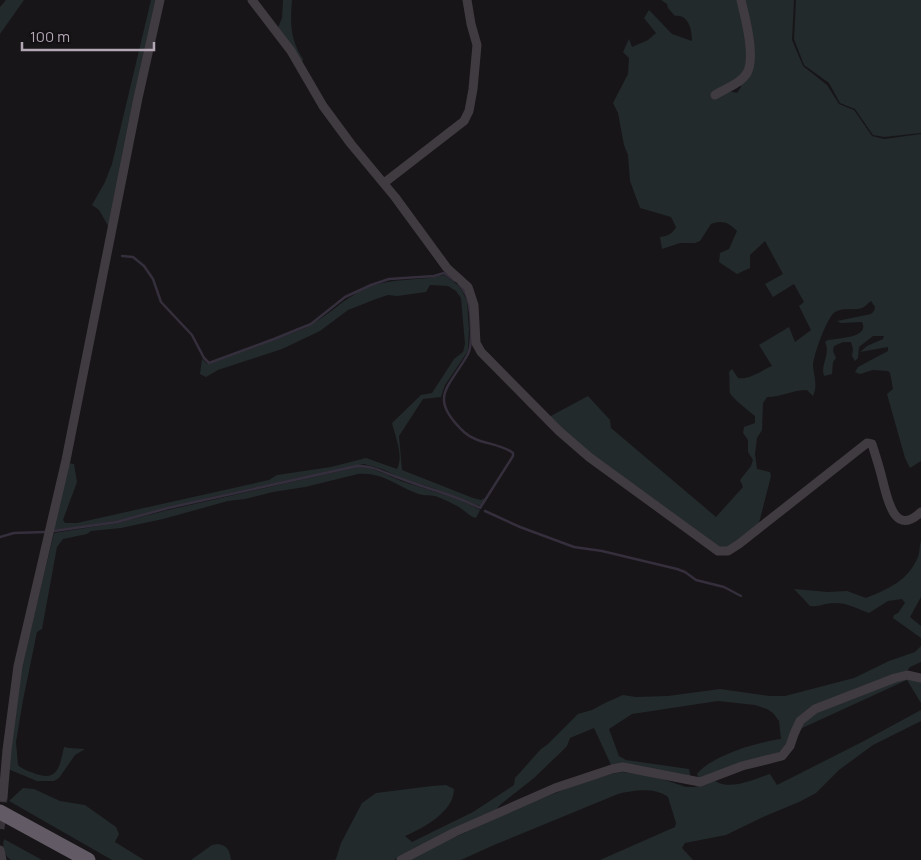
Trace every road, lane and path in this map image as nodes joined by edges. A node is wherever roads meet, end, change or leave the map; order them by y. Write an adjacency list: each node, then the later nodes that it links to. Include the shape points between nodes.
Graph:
1 (160, 0): 9 (street, via 66,460 18,666)
2 (252, 0): 6 (street, via 291,51 323,106)
3 (467, 0): 6 (street, via 477,45 469,111 464,121)
4 (740, 0): 5 (street, via 746,20 750,62 740,81)
5 (715, 95)
6 (384, 183): 7 (street, via 447,268 468,287 474,305 476,343 482,352 559,432 589,458 718,551 728,551 739,544 867,443 872,444 892,513 906,520)
7 (921, 512)
8 (921, 678): 13 (street, via 901,676 815,709 800,721 790,746 782,756 742,766 700,782 623,767 612,769 554,788 454,832)
9 (1, 804): 12 (highway)
10 (0, 850): 11 (street)
11 (2, 860)
12 (88, 860)
13 (401, 860)

